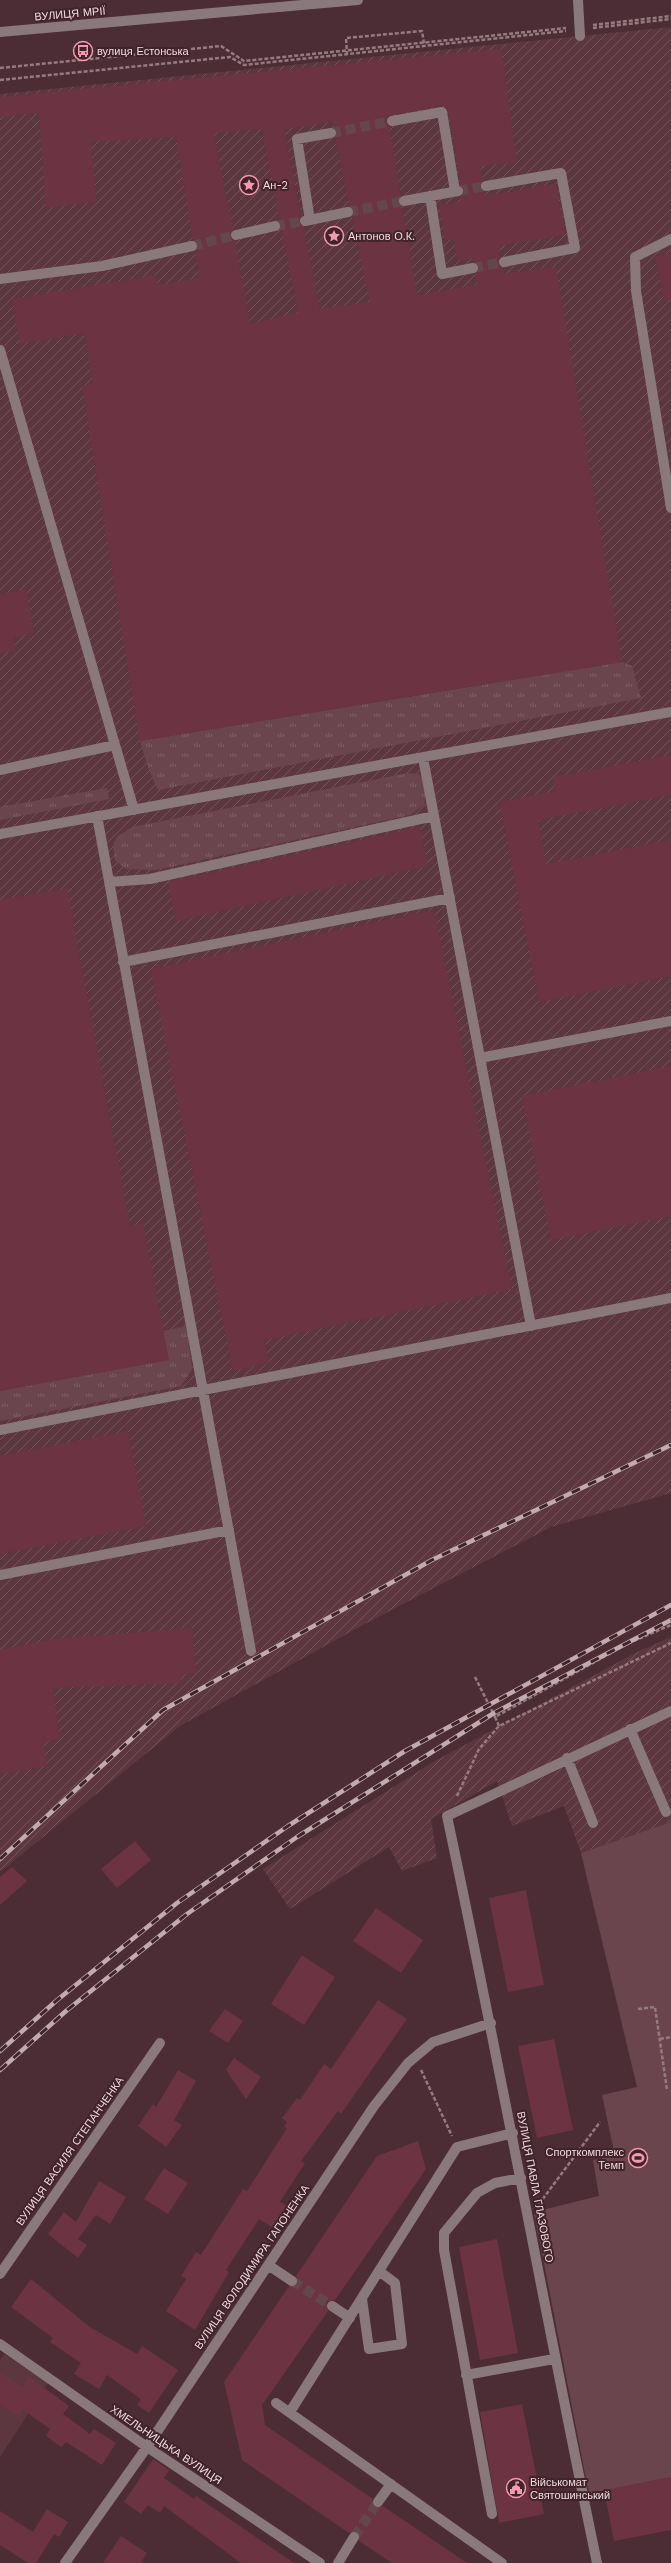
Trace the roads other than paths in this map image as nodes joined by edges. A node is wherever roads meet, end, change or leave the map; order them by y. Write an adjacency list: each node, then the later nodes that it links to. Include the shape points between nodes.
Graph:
1 (358, 0): 4 (street, ВУЛИЦЯ МРІЇ)
2 (578, 0): 3 (street)
3 (580, 31)
4 (0, 32)
5 (392, 121): 8 (street, via 442,112 456,191)
6 (331, 132): 10 (street, via 297,139 307,220)
7 (486, 186): 15 (street, via 561,173 574,248)
8 (430, 196): 9 (street); 16 (street, via 442,274)
9 (404, 201)
10 (348, 212)
11 (275, 226): 12 (street)
12 (236, 235)
13 (671, 238): 19 (street, via 635,257 636,291)
14 (192, 246): 17 (street, via 102,266)
15 (504, 262)
16 (473, 268)
17 (0, 279)
18 (0, 350): 21 (street)
19 (671, 508)
20 (671, 712): 22 (street)
21 (115, 744): 23 (street); 24 (street)
22 (423, 758): 24 (street); 26 (street)
23 (0, 770)
24 (134, 810): 25 (street)
25 (96, 816): 27 (street); 28 (street)
26 (434, 816): 28 (street, via 150,879); 29 (street)
27 (0, 834)
28 (109, 882): 30 (street)
29 (450, 898): 30 (street); 32 (street)
30 (124, 962): 35 (street)
31 (671, 1022): 32 (street)
32 (480, 1058): 34 (street)
33 (671, 1298): 34 (street)
34 (530, 1326): 35 (street)
35 (203, 1391): 36 (street); 37 (street)
36 (0, 1430)
37 (229, 1530): 38 (street); 39 (street)
38 (0, 1575)
39 (251, 1651)
40 (671, 1711): 41 (street)
41 (630, 1729): 42 (street); 43 (street)
42 (566, 1758): 44 (street); 45 (street, ВУЛИЦЯ ПАВЛА ГЛАЗОВОГО, via 447,1816)
43 (666, 1812)
44 (593, 1823)
45 (491, 2022): 47 (street, ВУЛИЦЯ ПАВЛА ГЛАЗОВОГО); 49 (street, ВУЛИЦЯ ВОЛОДИМИРА ГАПОНЕНКА, via 433,2042 415,2058 374,2106)
46 (160, 2043): 51 (street, ВУЛИЦЯ ВАСИЛЯ СТЕПАНЧЕНКА)
47 (513, 2133): 48 (street, ВУЛИЦЯ ПАВЛА ГЛАЗОВОГО); 50 (street, via 457,2147)
48 (522, 2178): 57 (street, ВУЛИЦЯ ПАВЛА ГЛАЗОВОГО); 58 (street, via 495,2183 477,2193 444,2233 444,2250)
49 (268, 2265): 52 (street); 61 (street, ВУЛИЦЯ ВОЛОДИМИРА ГАПОНЕНКА)
50 (379, 2271): 53 (street); 53 (street, via 395,2283 402,2344 369,2349)
51 (0, 2274)
52 (292, 2281)
53 (362, 2299): 55 (street)
54 (332, 2306): 55 (street)
55 (350, 2318): 60 (street)
56 (0, 2344): 61 (street, ХМЕЛЬНИЦЬКА ВУЛИЦЯ)
57 (554, 2359): 58 (street); 70 (street, ВУЛИЦЯ ПАВЛА ГЛАЗОВОГО)
58 (466, 2375): 64 (street)
59 (276, 2403): 60 (street)
60 (290, 2412): 62 (street)
61 (147, 2447): 66 (street, ВУЛИЦЯ ВОЛОДИМИРА ГАПОНЕНКА); 67 (street, ХМЕЛЬНИЦЬКА ВУЛИЦЯ)
62 (391, 2484): 63 (street); 69 (street)
63 (378, 2502)
64 (492, 2514)
65 (354, 2537): 68 (street)
66 (65, 2563)
67 (320, 2563)
68 (338, 2563)
69 (502, 2563)
70 (597, 2563)

